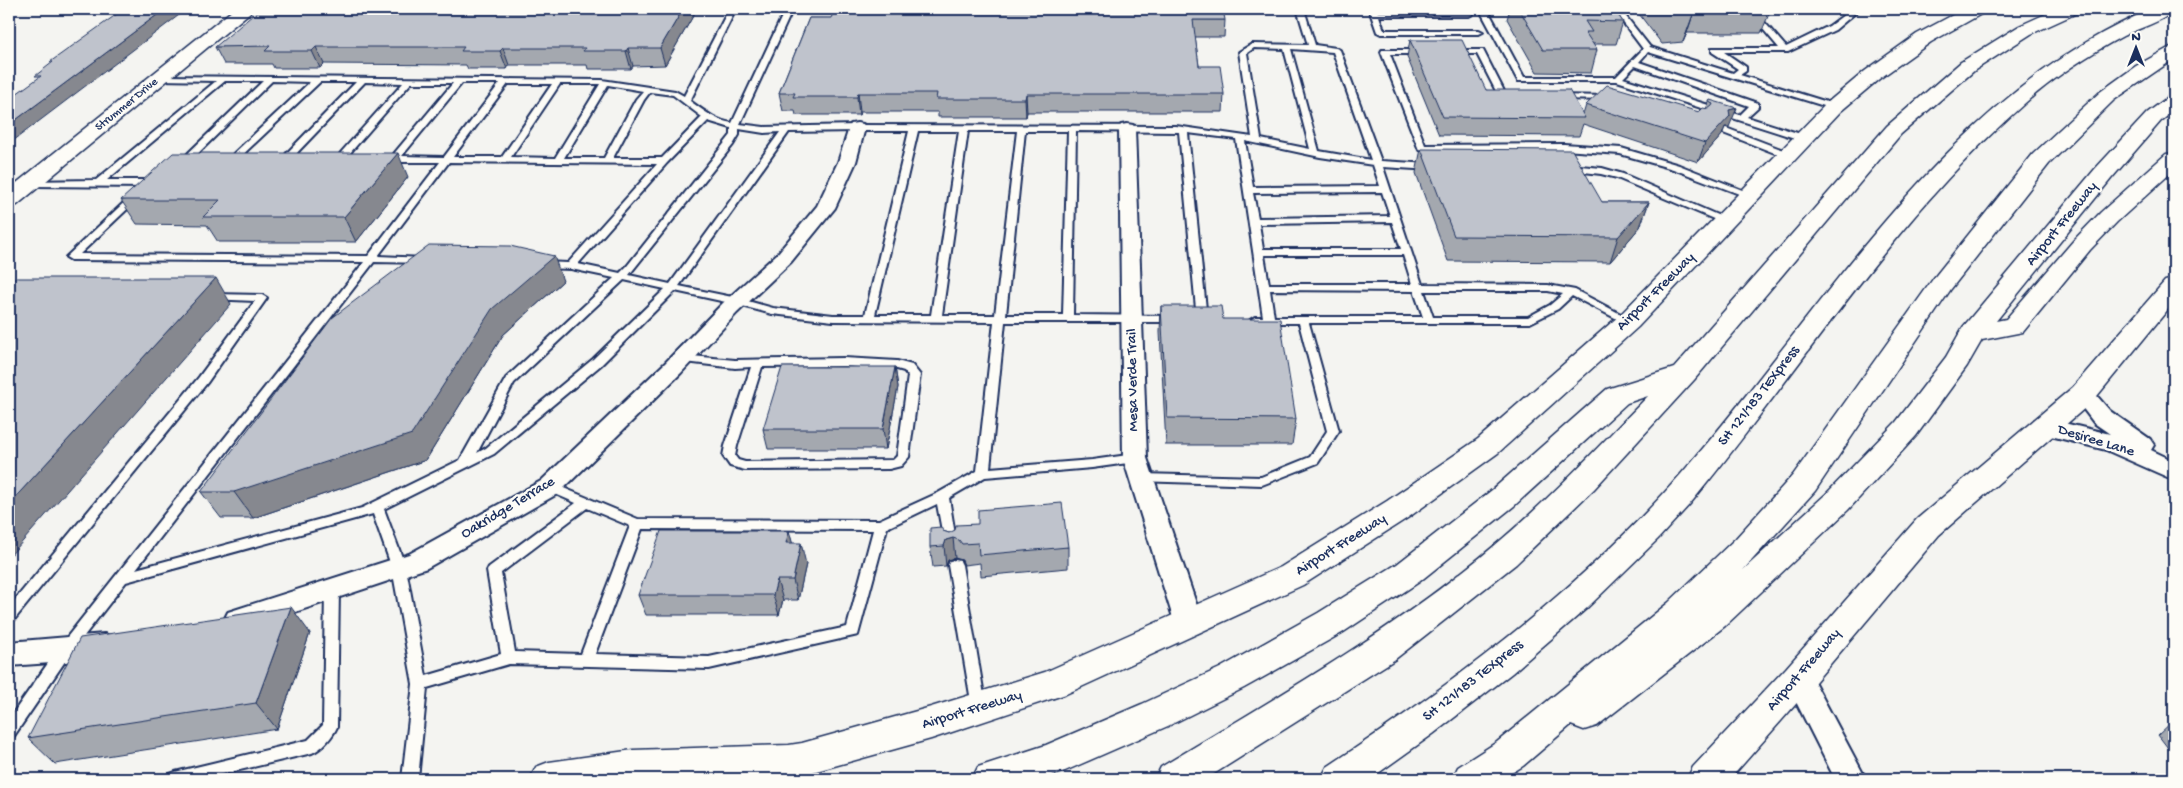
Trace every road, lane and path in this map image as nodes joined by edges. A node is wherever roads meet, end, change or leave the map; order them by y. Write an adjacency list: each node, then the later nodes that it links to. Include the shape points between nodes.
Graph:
1 (245, 9): 24 (main road, Strummer Drive)
2 (732, 9): 39 (lane)
3 (798, 9): 44 (lane, via 788,12)
4 (1301, 9): 16 (lane)
5 (1616, 9): 17 (lane)
6 (1749, 9): 18 (lane)
7 (1856, 9): 18 (lane, via 1832,28)
8 (1977, 9): 41 (main road, Airport Freeway, via 1924,38)
9 (2071, 9): 113 (main road, via 2025,30 1968,66 1894,130)
10 (2167, 9): 151 (main road, SH 121/183 TEXpress, via 2090,46 2015,100 1946,169 1870,254 1724,442 1648,530 1564,609 1455,698)
11 (1374, 11): 12 (lane); 14 (lane, via 1381,32)
12 (1469, 14)
13 (1486, 14): 29 (lane, via 1521,78)
14 (1479, 32)
15 (1287, 46): 16 (lane); 55 (lane, via 1252,46 1244,52); 58 (lane)
16 (1312, 47): 72 (lane, via 1336,50)
17 (1647, 49): 22 (lane); 23 (lane)
18 (1785, 50): 23 (lane, via 1715,50 1743,70)
19 (2174, 51): 152 (main road, via 2107,96 2041,159 1971,246 1804,483 1747,546 1680,612 1510,754)
20 (1432, 52): 57 (lane, via 1385,52)
21 (1442, 52): 36 (lane, via 1480,52 1503,97)
22 (1634, 63): 29 (lane); 43 (lane, via 1755,105)
23 (1734, 76): 41 (lane)
24 (162, 78): 25 (lane); 77 (main road, Strummer Drive)
25 (224, 78): 26 (lane); 78 (lane)
26 (271, 78): 27 (lane); 73 (lane, via 178,168)
27 (318, 79): 28 (lane); 59 (lane)
28 (364, 79): 30 (lane); 61 (lane, via 282,158)
29 (1618, 79): 43 (lane)
30 (410, 80): 31 (lane); 62 (lane)
31 (460, 80): 32 (lane); 64 (lane)
32 (507, 80): 33 (lane); 65 (lane)
33 (558, 81): 34 (lane); 66 (lane)
34 (605, 83): 35 (lane); 67 (lane)
35 (649, 88): 39 (lane, via 675,93); 68 (lane)
36 (1523, 97)
37 (1543, 97): 38 (lane)
38 (1622, 99)
39 (686, 101): 42 (lane)
40 (2174, 102): 110 (main road, Airport Freeway, via 2154,117 2103,174)
41 (1834, 107): 56 (main road, Airport Freeway)
42 (707, 117): 44 (lane); 71 (lane)
43 (1741, 118): 56 (lane)
44 (735, 126): 52 (lane); 92 (lane, via 735,135 730,143)
45 (857, 128): 46 (lane); 52 (lane); 99 (street, Oakridge Terrace, via 847,162 826,208 784,258)
46 (914, 128): 50 (lane); 100 (lane)
47 (1020, 128): 48 (lane); 50 (lane); 102 (lane)
48 (1072, 128): 49 (lane); 103 (lane)
49 (1126, 128): 51 (lane); 104 (street, Mesa Verde Trail)
50 (964, 129): 101 (lane)
51 (1184, 130): 54 (lane); 104 (lane, via 1198,319)
52 (784, 131): 95 (lane)
53 (1726, 131): 56 (lane)
54 (1240, 137): 55 (lane); 79 (lane)
55 (1258, 141): 58 (lane)
56 (1796, 147): 81 (main road, Airport Freeway)
57 (1422, 148): 74 (lane); 81 (lane, via 1564,147 1621,151 1650,158)
58 (1315, 153): 72 (lane)
59 (234, 158): 60 (lane); 70 (lane)
60 (251, 158)
61 (305, 158)
62 (340, 158)
63 (377, 158): 64 (lane)
64 (395, 158): 65 (lane)
65 (449, 159): 66 (lane); 88 (lane)
66 (505, 159): 67 (lane)
67 (559, 159): 68 (lane)
68 (608, 159): 71 (lane)
69 (2174, 159): 110 (main road, via 2082,244 2014,326)
70 (221, 160)
71 (664, 161): 91 (lane)
72 (1377, 163): 74 (lane); 80 (lane)
73 (196, 165)
74 (1423, 166): 75 (lane)
75 (1438, 167)
76 (1562, 167): 85 (lane, via 1620,176)
77 (30, 183): 78 (lane); 82 (main road, Strummer Drive)
78 (98, 183): 88 (lane, via 153,180 71,257)
79 (1248, 190): 80 (lane); 84 (lane)
80 (1386, 190): 83 (lane)
81 (1750, 196): 85 (main road, Airport Freeway)
82 (9, 200)
83 (1396, 219): 84 (lane); 87 (lane)
84 (1253, 220): 86 (lane)
85 (1726, 221): 109 (main road, Airport Freeway)
86 (1258, 252): 87 (lane); 94 (lane)
87 (1406, 252): 96 (lane)
88 (371, 259): 89 (lane); 130 (lane)
89 (441, 262)
90 (531, 264): 91 (lane)
91 (570, 266): 92 (lane)
92 (623, 277): 95 (lane); 116 (lane, via 510,381)
93 (2174, 286): 114 (main road, Airport Freeway)
94 (1264, 287): 96 (lane); 106 (lane)
95 (672, 288): 99 (lane); 116 (lane, via 597,362 490,451)
96 (1418, 288): 97 (lane, via 1548,288); 108 (lane)
97 (1571, 292): 108 (lane, via 1554,307 1530,320); 109 (lane)
98 (204, 297): 132 (lane, via 262,298 203,380)
99 (737, 301): 100 (lane, via 772,312); 111 (street, Oakridge Terrace)
100 (869, 318): 101 (lane)
101 (936, 318): 102 (lane)
102 (1000, 318): 103 (lane); 120 (lane)
103 (1068, 318): 104 (lane)
104 (1132, 318): 118 (street, Mesa Verde Trail)
105 (1241, 320): 106 (lane)
106 (1270, 320): 107 (lane)
107 (1303, 320): 108 (lane); 118 (lane, via 1333,431 1314,460 1262,480)
108 (1429, 320)
109 (1629, 321): 133 (main road, Airport Freeway, via 1488,446 1398,509 1292,576)
110 (1972, 333): 153 (main road, Airport Freeway, via 1958,360 1906,429 1837,502 1713,617)
111 (681, 359): 112 (lane); 121 (street, Oakridge Terrace)
112 (758, 364): 112 (lane, via 844,362 908,368 914,375 903,458 888,465 734,464 729,456 731,446)
113 (1684, 374): 145 (main road, via 1583,480 1505,554 1382,650); 150 (main road, via 1617,396 1496,504 1408,573 1330,623 1232,678 1155,714 1052,759)
114 (2082, 394): 115 (main road, Airport Freeway); 117 (street, Desiree Lane, via 2102,417)
115 (2043, 426): 119 (street, Desiree Lane, via 2112,443); 140 (main road, Airport Freeway, via 1928,526)
116 (465, 464): 124 (lane)
117 (2174, 466)
118 (1138, 468): 120 (lane, via 1092,464); 133 (street, Mesa Verde Trail)
119 (2174, 471)
120 (983, 472): 122 (lane)
121 (550, 487): 123 (lane); 129 (street, Oakridge Terrace, via 418,561)
122 (942, 496): 126 (lane); 127 (lane)
123 (586, 502): 125 (lane); 138 (lane, via 494,571)
124 (377, 507): 129 (lane); 130 (lane)
125 (637, 524): 126 (lane); 139 (lane)
126 (880, 525): 139 (lane, via 853,632 709,663)
127 (951, 546)
128 (954, 566): 142 (lane)
129 (399, 568): 131 (street, Oakridge Terrace); 141 (lane)
130 (122, 578): 136 (lane)
131 (332, 590): 134 (street, Oakridge Terrace); 146 (lane, via 330,727 312,746)
132 (9, 616)
133 (1189, 624): 142 (main road, Airport Freeway, via 1054,684)
134 (212, 625)
135 (126, 641): 136 (street)
136 (66, 650): 137 (street); 143 (lane)
137 (9, 654)
138 (509, 658): 139 (lane); 141 (lane)
139 (586, 660)
140 (1798, 678): 154 (main road, Airport Freeway); 155 (street)
141 (420, 684): 147 (lane)
142 (979, 707): 144 (main road, Airport Freeway, via 850,746)
143 (9, 730)
144 (782, 771): 148 (main road, via 633,767); 149 (main road)
145 (1174, 778)
146 (175, 779)
147 (410, 779)
148 (549, 779)
149 (720, 779)
150 (991, 779)
151 (1340, 779)
152 (1471, 779)
153 (1498, 779)
154 (1706, 779)
155 (1852, 779)

